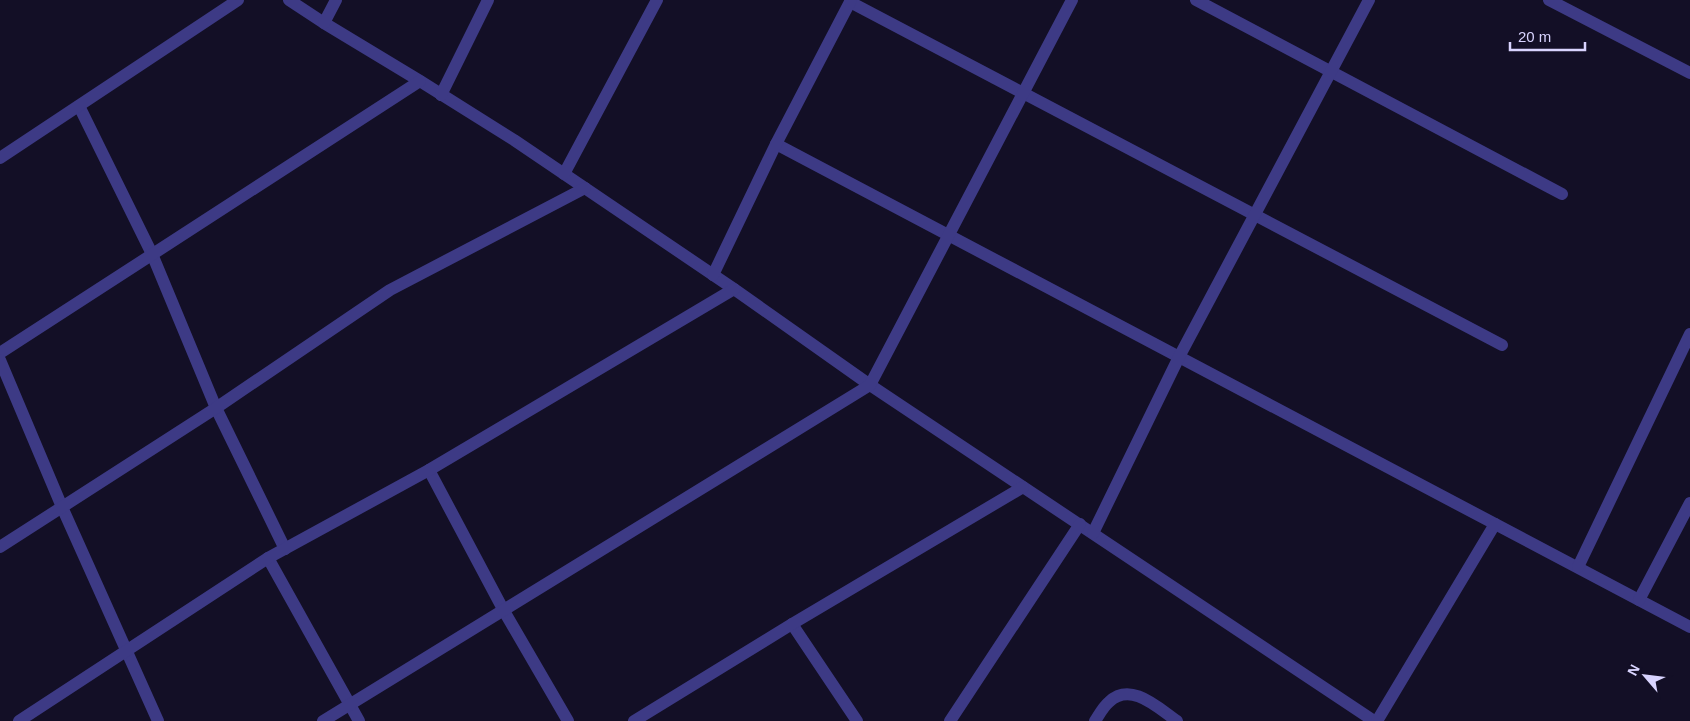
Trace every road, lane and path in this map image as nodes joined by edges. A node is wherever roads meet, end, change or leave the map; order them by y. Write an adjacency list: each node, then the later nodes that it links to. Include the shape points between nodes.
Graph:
1 (238, 0): 17 (street)
2 (289, 0): 11 (street)
3 (336, 0): 11 (street)
4 (488, 0): 16 (street)
5 (657, 0): 20 (street)
6 (1072, 0): 15 (street)
7 (1196, 0): 12 (street)
8 (1369, 0): 12 (street)
9 (1549, 0): 13 (street)
10 (850, 1): 15 (street); 18 (street)
11 (324, 23): 14 (street)
12 (1331, 71): 22 (street); 23 (street)
13 (1690, 73)
14 (420, 81): 16 (street); 25 (street)
15 (1023, 93): 23 (street); 24 (street)
16 (441, 95): 20 (street)
17 (79, 106): 19 (street); 25 (street)
18 (776, 144): 24 (street); 26 (street)
19 (0, 158)
20 (564, 174): 21 (street)
21 (584, 188): 26 (street); 34 (street, via 390,290)
22 (1562, 194)
23 (1254, 215): 29 (street); 31 (street)
24 (948, 235): 31 (street); 33 (street)
25 (152, 254): 30 (street); 34 (street)
26 (713, 275): 27 (street)
27 (734, 289): 33 (street); 35 (street)
28 (1690, 334): 45 (street)
29 (1502, 345)
30 (0, 354)
31 (1179, 357): 40 (street); 41 (street)
32 (0, 360): 38 (street)
33 (870, 385): 36 (street); 47 (street)
34 (216, 408): 38 (street); 43 (street)
35 (429, 470): 43 (street); 47 (street)
36 (1023, 487): 39 (street); 48 (street)
37 (1690, 503): 46 (street)
38 (62, 507): 42 (street); 50 (street)
39 (1080, 524): 41 (street); 59 (street)
40 (1495, 524): 45 (street); 62 (street)
41 (1094, 534): 62 (street)
42 (0, 546)
43 (285, 549): 44 (street)
44 (268, 558): 50 (street); 51 (street)
45 (1578, 567): 46 (street)
46 (1639, 600): 49 (street)
47 (504, 611): 51 (street); 56 (street)
48 (792, 624): 57 (street); 58 (street)
49 (1690, 627)
50 (126, 650): 52 (street); 53 (street)
51 (349, 704): 54 (street); 55 (street)
52 (19, 721)
53 (158, 721)
54 (323, 721)
55 (359, 721)
56 (568, 721)
57 (634, 721)
58 (856, 721)
59 (950, 721)
60 (1095, 721): 61 (street, via 1108,702 1122,693 1145,700)
61 (1177, 721)
62 (1376, 721)

